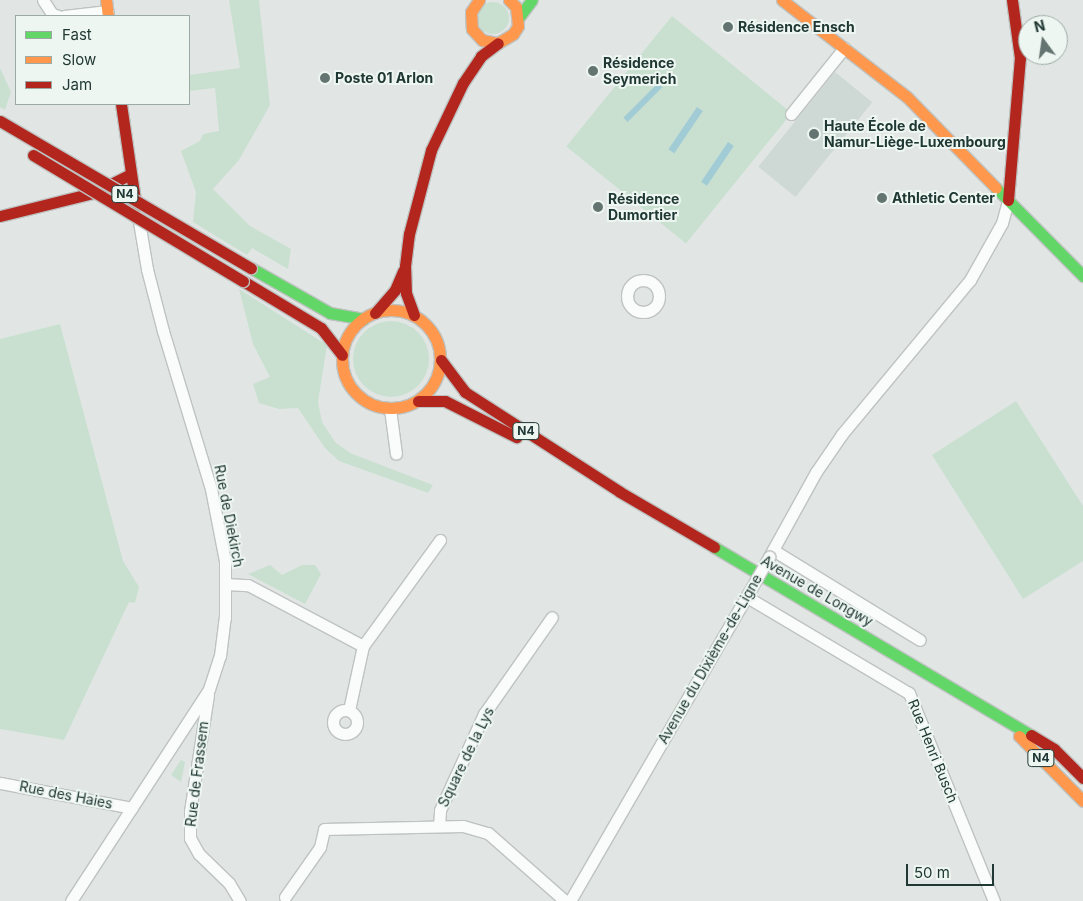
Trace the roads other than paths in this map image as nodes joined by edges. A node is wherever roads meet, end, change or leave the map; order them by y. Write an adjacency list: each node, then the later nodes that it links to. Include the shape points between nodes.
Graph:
1 (43, 0): 8 (street)
2 (509, 0): 10 (main road)
3 (532, 0): 10 (main road)
4 (782, 0): 13 (main road)
5 (1012, 0): 21 (main road, via 1020,58)
6 (477, 1): 11 (main road, via 470,17)
7 (107, 9): 9 (street)
8 (55, 15)
9 (70, 15)
10 (519, 18): 12 (main road, via 513,34)
11 (472, 29): 12 (main road, via 482,40); 14 (main road, via 471,52)
12 (498, 43): 14 (main road, via 481,56)
13 (844, 48): 16 (street); 21 (main road, via 907,96)
14 (463, 82): 24 (main road, via 428,158 409,234)
15 (121, 105): 19 (main road, Rue de Diekirch)
16 (791, 114)
17 (0, 121): 28 (main road, N4, bridge, via 330,313)
18 (0, 136): 29 (main road, N4, bridge, via 321,328)
19 (131, 174): 20 (main road); 22 (main road, Rue de Diekirch)
20 (93, 193): 22 (main road); 23 (main road)
21 (1008, 200): 25 (main road); 36 (street, Avenue du Dixième-de-Ligne, via 1002,223 970,280 842,434 816,472)
22 (136, 207): 37 (street, Rue de Diekirch, via 163,331 211,489 225,561)
23 (0, 216)
24 (405, 266): 26 (main road, via 395,290); 27 (main road, via 406,293)
25 (1083, 276)
26 (375, 313): 27 (main road, N4, via 395,310); 28 (main road, N4)
27 (414, 316): 30 (main road, N4, via 434,334)
28 (363, 319): 29 (main road, N4, via 352,329)
29 (342, 355): 32 (main road, N4, via 343,371 349,386 360,398)
30 (441, 360): 31 (main road, via 438,376); 34 (main road, N4, via 465,392)
31 (418, 401): 32 (main road, N4); 34 (main road, N4, via 445,401 455,405)
32 (390, 409): 33 (street)
33 (396, 454)
34 (620, 492): 44 (main road, Avenue de Longwy / N4)
35 (440, 540): 41 (street)
36 (771, 554): 38 (street, Avenue du Dixième-de-Ligne, bridge); 40 (street)
37 (226, 584): 41 (street, via 248,585); 42 (street, Rue de Diekirch, via 220,656)
38 (747, 596): 56 (street, Avenue du Dixième-de-Ligne); 57 (street, Rue Henri Busch, via 909,693)
39 (552, 617): 51 (street, Square de la Lys, via 484,714 440,810)
40 (920, 640)
41 (364, 646): 43 (street)
42 (210, 689): 45 (street, Rue de Diekirch); 46 (street, Rue de Frassem)
43 (349, 710)
44 (998, 716): 47 (main road, Avenue de Longwy / N4, via 1054,749); 49 (main road, Avenue de Longwy / N4)
45 (180, 737): 46 (street); 50 (street, Rue de Diekirch)
46 (200, 747): 54 (street, Rue de Frassem, via 190,811 190,838 199,854 229,883)
47 (1083, 778)
48 (0, 783): 50 (street, Rue des Haies)
49 (1083, 801)
50 (132, 808): 53 (street, Rue de Diekirch)
51 (439, 826): 52 (street, Square de la Lys, via 324,829 320,847); 55 (street, Square de la Lys, via 463,826 488,833)
52 (285, 897)
53 (71, 901)
54 (240, 901)
55 (565, 901)
56 (570, 901)
57 (994, 901)

